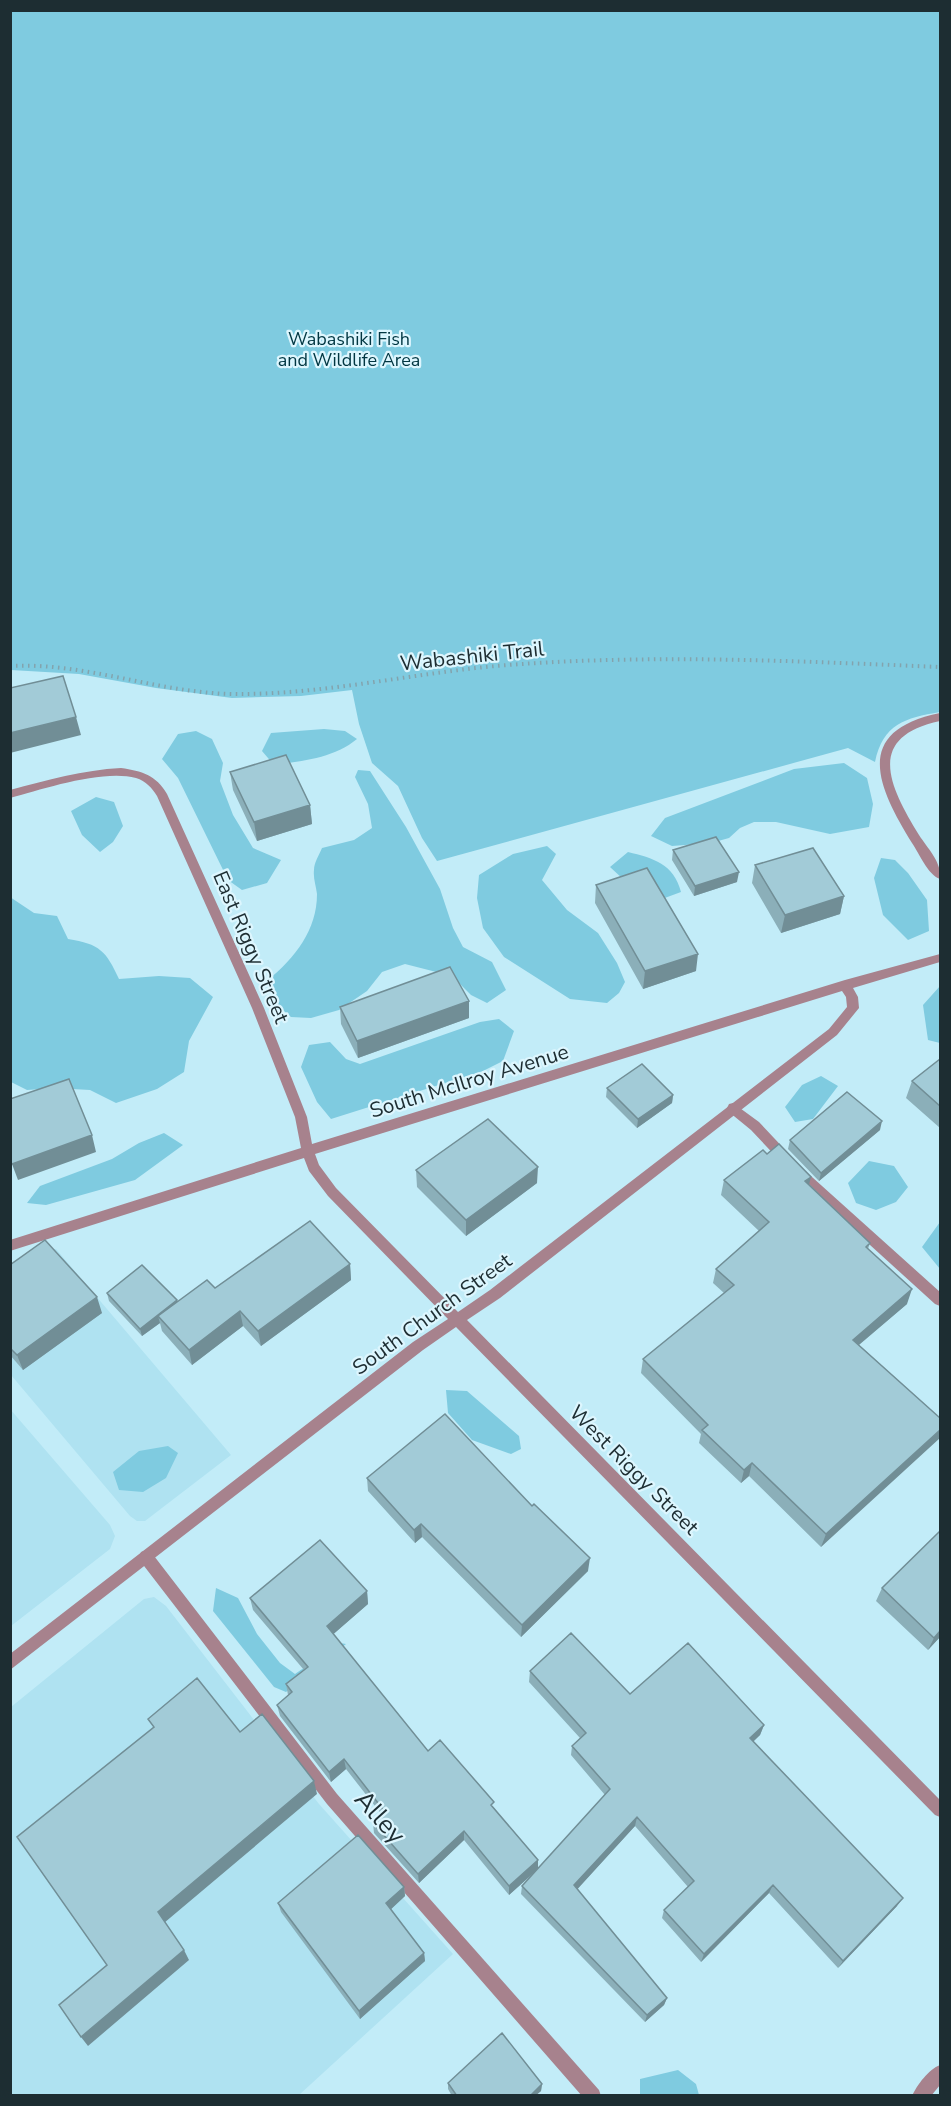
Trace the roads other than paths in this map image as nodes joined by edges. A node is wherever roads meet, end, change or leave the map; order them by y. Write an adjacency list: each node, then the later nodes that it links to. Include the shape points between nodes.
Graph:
1 (940, 717): 3 (street, via 900,731 884,763 902,815)
2 (10, 794): 7 (street, East Riggy Street, via 113,772 150,779 162,794 262,1019 301,1117)
3 (940, 875)
4 (940, 958): 5 (street, South McIlroy Avenue)
5 (845, 985): 6 (street, South Church Street, via 853,1008 833,1032); 7 (street, South McIlroy Avenue)
6 (733, 1108): 9 (street, via 818,1192); 10 (street, South Church Street, via 495,1294)
7 (308, 1151): 8 (street, South McIlroy Avenue); 10 (street, West Riggy Street, via 313,1167 332,1192)
8 (10, 1246)
9 (940, 1300)
10 (457, 1319): 11 (street, South Church Street); 13 (street, West Riggy Street)
11 (146, 1557): 12 (street, South Church Street); 15 (street, Alley, via 332,1799)
12 (10, 1663)
13 (940, 1810)
14 (940, 2073): 16 (street)
15 (593, 2096)
16 (920, 2096)

